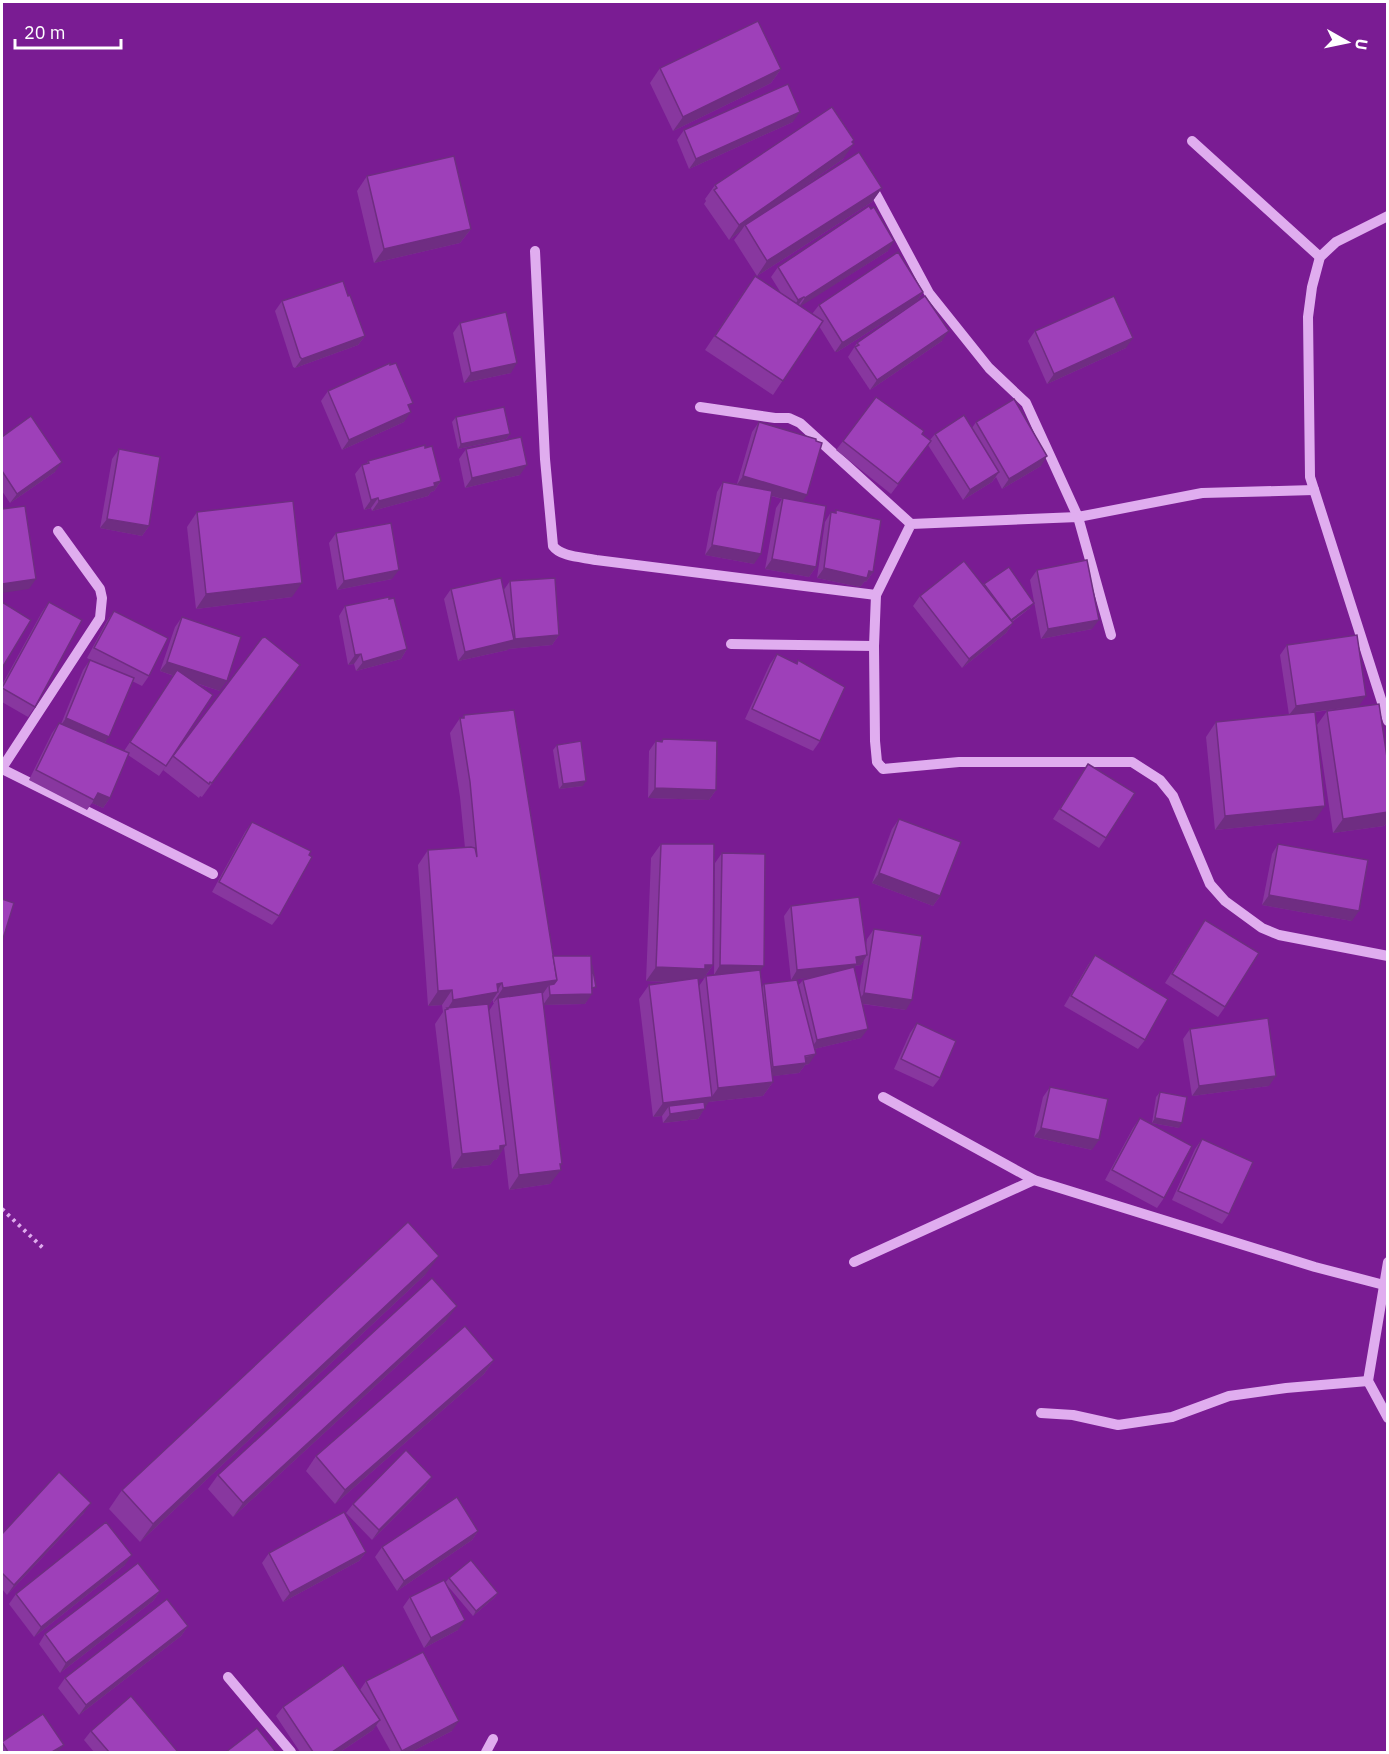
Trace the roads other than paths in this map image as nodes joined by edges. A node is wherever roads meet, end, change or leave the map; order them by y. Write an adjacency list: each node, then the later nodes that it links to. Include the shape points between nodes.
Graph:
1 (1192, 141): 5 (street)
2 (863, 169): 8 (street, via 929,293 989,369 1026,403)
3 (1388, 216): 5 (street, via 1336,242)
4 (535, 251): 11 (street, via 545,459 555,550 596,560)
5 (1320, 257): 7 (street, via 1308,317 1310,477)
6 (700, 408): 9 (street, via 789,418 800,423)
7 (1314, 490): 8 (street, via 1202,493); 15 (street)
8 (1078, 517): 9 (street); 12 (street)
9 (911, 524): 11 (street)
10 (58, 531): 16 (street, via 100,589 100,618)
11 (876, 595): 14 (street)
12 (1112, 635)
13 (731, 644): 14 (street)
14 (874, 646): 18 (street, via 875,741 877,762 883,769 959,762 1132,762 1160,780 1173,795 1210,884 1225,901 1262,928 1279,935)
15 (1388, 722)
16 (2, 769): 17 (street)
17 (213, 874)
18 (1388, 956)
19 (883, 1097): 20 (street)
20 (1034, 1180): 21 (street); 23 (street)
21 (854, 1262)
22 (1388, 1262): 23 (street)
23 (1384, 1285): 24 (street)
24 (1368, 1381): 25 (street, via 1229,1396 1172,1418 1118,1425); 26 (street)
25 (1041, 1413)
26 (1388, 1418)
27 (228, 1677): 29 (street)
28 (493, 1740): 30 (street)
29 (291, 1752)
30 (486, 1752)

